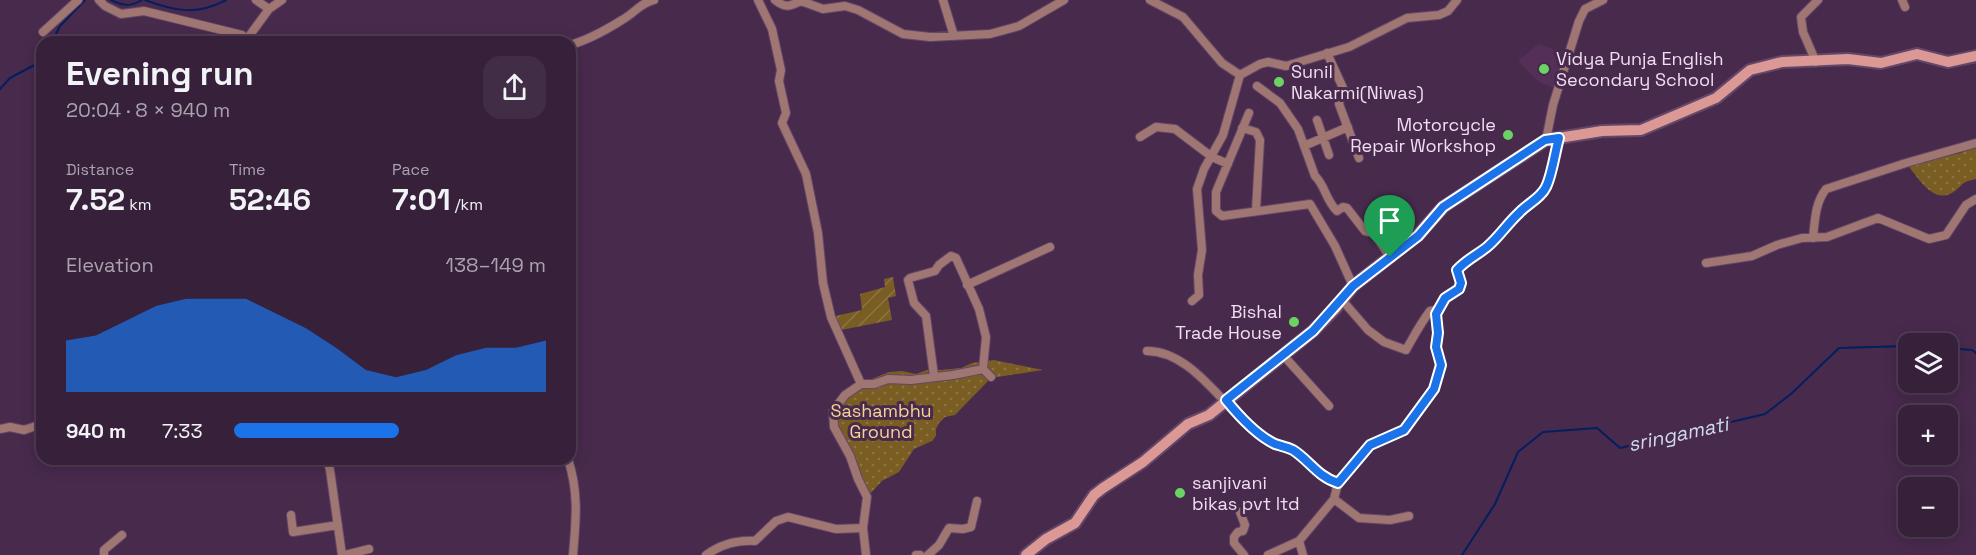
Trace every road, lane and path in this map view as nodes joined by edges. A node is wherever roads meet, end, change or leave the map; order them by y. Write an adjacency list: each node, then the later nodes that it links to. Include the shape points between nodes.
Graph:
1 (78, 0): 15 (street)
2 (258, 0): 14 (street)
3 (282, 0): 14 (street)
4 (654, 0): 19 (street)
5 (758, 0): 55 (street, via 772,29 781,70 778,81 786,113 782,123 806,174 831,317)
6 (775, 0): 18 (street, via 785,6 801,1 823,9 845,6 903,34)
7 (943, 0): 18 (street)
8 (1064, 0): 18 (street, via 1019,26 990,34)
9 (1150, 0): 23 (street, via 1183,17 1222,63)
10 (1456, 0): 20 (street, via 1439,15 1407,18 1349,47)
11 (1603, 0): 32 (street, via 1585,9 1579,21)
12 (1818, 0): 22 (street, via 1801,17)
13 (100, 1): 16 (street, via 121,14 144,10)
14 (269, 9): 17 (street)
15 (43, 32)
16 (244, 36)
17 (252, 36)
18 (954, 36)
19 (576, 44)
20 (1327, 53): 23 (street, via 1286,66 1260,64); 27 (street, via 1343,88 1339,104)
21 (1976, 56): 22 (main road, via 1948,62 1917,54 1881,63 1848,59)
22 (1816, 62): 31 (main road, via 1798,60 1750,70 1716,98 1641,130 1602,130)
23 (1240, 75): 36 (street, via 1227,124)
24 (1257, 86): 34 (street, via 1280,103 1298,129)
25 (1249, 112): 28 (street)
26 (1317, 120): 30 (street)
27 (1348, 127): 30 (street); 37 (street)
28 (1242, 128): 38 (street); 40 (street, via 1256,132 1260,140)
29 (1140, 137): 36 (street, via 1156,128 1175,129)
30 (1322, 137): 34 (street); 35 (street)
31 (1559, 138): 32 (main road); 49 (street, via 1545,190 1497,238 1464,262 1457,270 1459,289 1445,298)
32 (1545, 140): 43 (main road, via 1443,207 1418,236)
33 (1976, 143): 41 (street, via 1826,189 1817,205)
34 (1304, 146): 43 (street, via 1328,201 1337,211 1347,208 1365,231 1374,233)
35 (1329, 154)
36 (1212, 157): 38 (street); 48 (street, via 1197,189 1202,250 1198,295)
37 (1359, 158)
38 (1228, 164): 40 (street, via 1216,192 1216,211 1222,216)
39 (1976, 199): 41 (street, via 1966,205 1946,235 1929,239 1878,218 1827,237)
40 (1256, 210): 46 (street, via 1310,204)
41 (1813, 238): 44 (street, via 1777,245 1752,256)
42 (1050, 247): 45 (street)
43 (1390, 257): 46 (main road)
44 (1706, 263)
45 (967, 285): 52 (street, via 979,309 986,337); 53 (street, via 956,258 951,256 935,271 908,280 914,303 926,316)
46 (1353, 286): 47 (main road)
47 (1342, 300): 49 (street, via 1368,330 1384,342 1406,350 1430,311); 51 (main road)
48 (1192, 301)
49 (1438, 310): 62 (street, via 1436,347 1441,365 1434,389 1404,430 1370,445)
50 (1147, 351): 56 (street, via 1162,353 1188,368)
51 (1283, 355): 56 (main road); 57 (street)
52 (983, 369): 53 (street); 54 (street)
53 (934, 376): 55 (street)
54 (991, 378)
55 (861, 384): 69 (street, via 844,395 832,411 834,427 867,497)
56 (1226, 400): 62 (street, via 1247,424 1274,443 1293,450 1327,480); 79 (main road, via 1103,488 1075,523)
57 (1329, 406)
58 (36, 426): 59 (street)
59 (0, 429)
60 (329, 465): 68 (street)
61 (569, 465): 75 (street, via 577,508)
62 (1338, 483): 63 (street)
63 (1334, 500): 67 (street, via 1359,518 1390,520); 71 (street)
64 (977, 501): 78 (street, via 971,527 949,528)
65 (1240, 512): 80 (street, via 1245,525 1234,537 1234,543)
66 (291, 515): 68 (street, via 293,532)
67 (1409, 516)
68 (338, 525): 74 (street)
69 (863, 528): 76 (street, via 836,529 788,517 776,521 754,541 743,540); 77 (street)
70 (122, 535): 73 (street, via 104,550)
71 (1299, 542): 81 (street); 82 (street)
72 (369, 549): 74 (street)
73 (104, 555)
74 (344, 555)
75 (573, 555)
76 (706, 555)
77 (866, 555)
78 (928, 555)
79 (1026, 555)
80 (1244, 555)
81 (1268, 555)
82 (1303, 555)

